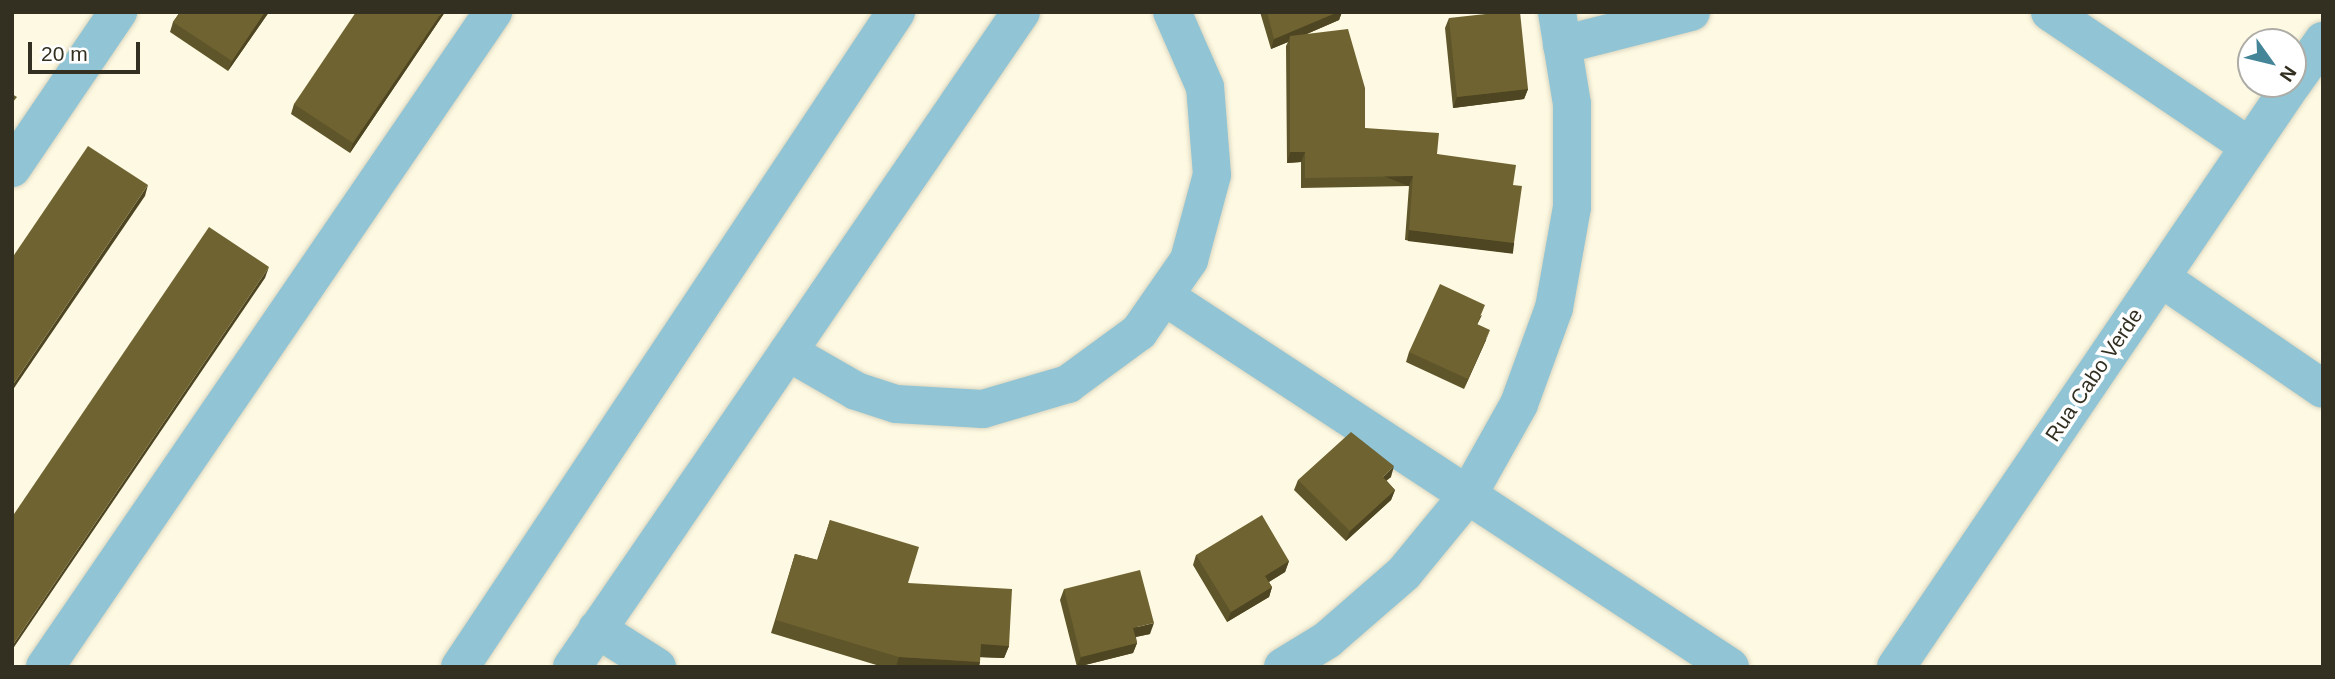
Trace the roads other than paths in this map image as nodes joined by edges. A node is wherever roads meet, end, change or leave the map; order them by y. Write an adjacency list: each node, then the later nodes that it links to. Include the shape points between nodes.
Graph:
1 (118, 12): 13 (street)
2 (493, 12): 20 (street)
3 (896, 12): 21 (street)
4 (1021, 12): 16 (street)
5 (1172, 12): 15 (street, via 1205,87 1212,175 1189,260)
6 (1691, 12): 8 (street)
7 (2050, 12): 12 (street)
8 (1560, 29): 18 (street, via 1572,104 1572,207 1554,308 1520,404)
9 (2323, 41): 10 (street, Rua Cabo Verde)
10 (2307, 64)
11 (2283, 98): 12 (street, Rua Cabo Verde)
12 (2249, 146): 14 (street, Rua Cabo Verde)
13 (12, 168)
14 (2161, 278): 17 (street); 26 (street, Rua Cabo Verde)
15 (1167, 298): 16 (street, via 1114,354 1068,384 983,409 896,404 856,391); 18 (street)
16 (788, 352): 19 (street)
17 (2323, 389)
18 (1468, 495): 24 (street, via 1404,573 1327,640); 25 (street)
19 (597, 629): 22 (street); 23 (street)
20 (45, 667)
21 (460, 667)
22 (572, 667)
23 (657, 667)
24 (1283, 667)
25 (1730, 667)
26 (1896, 667)

